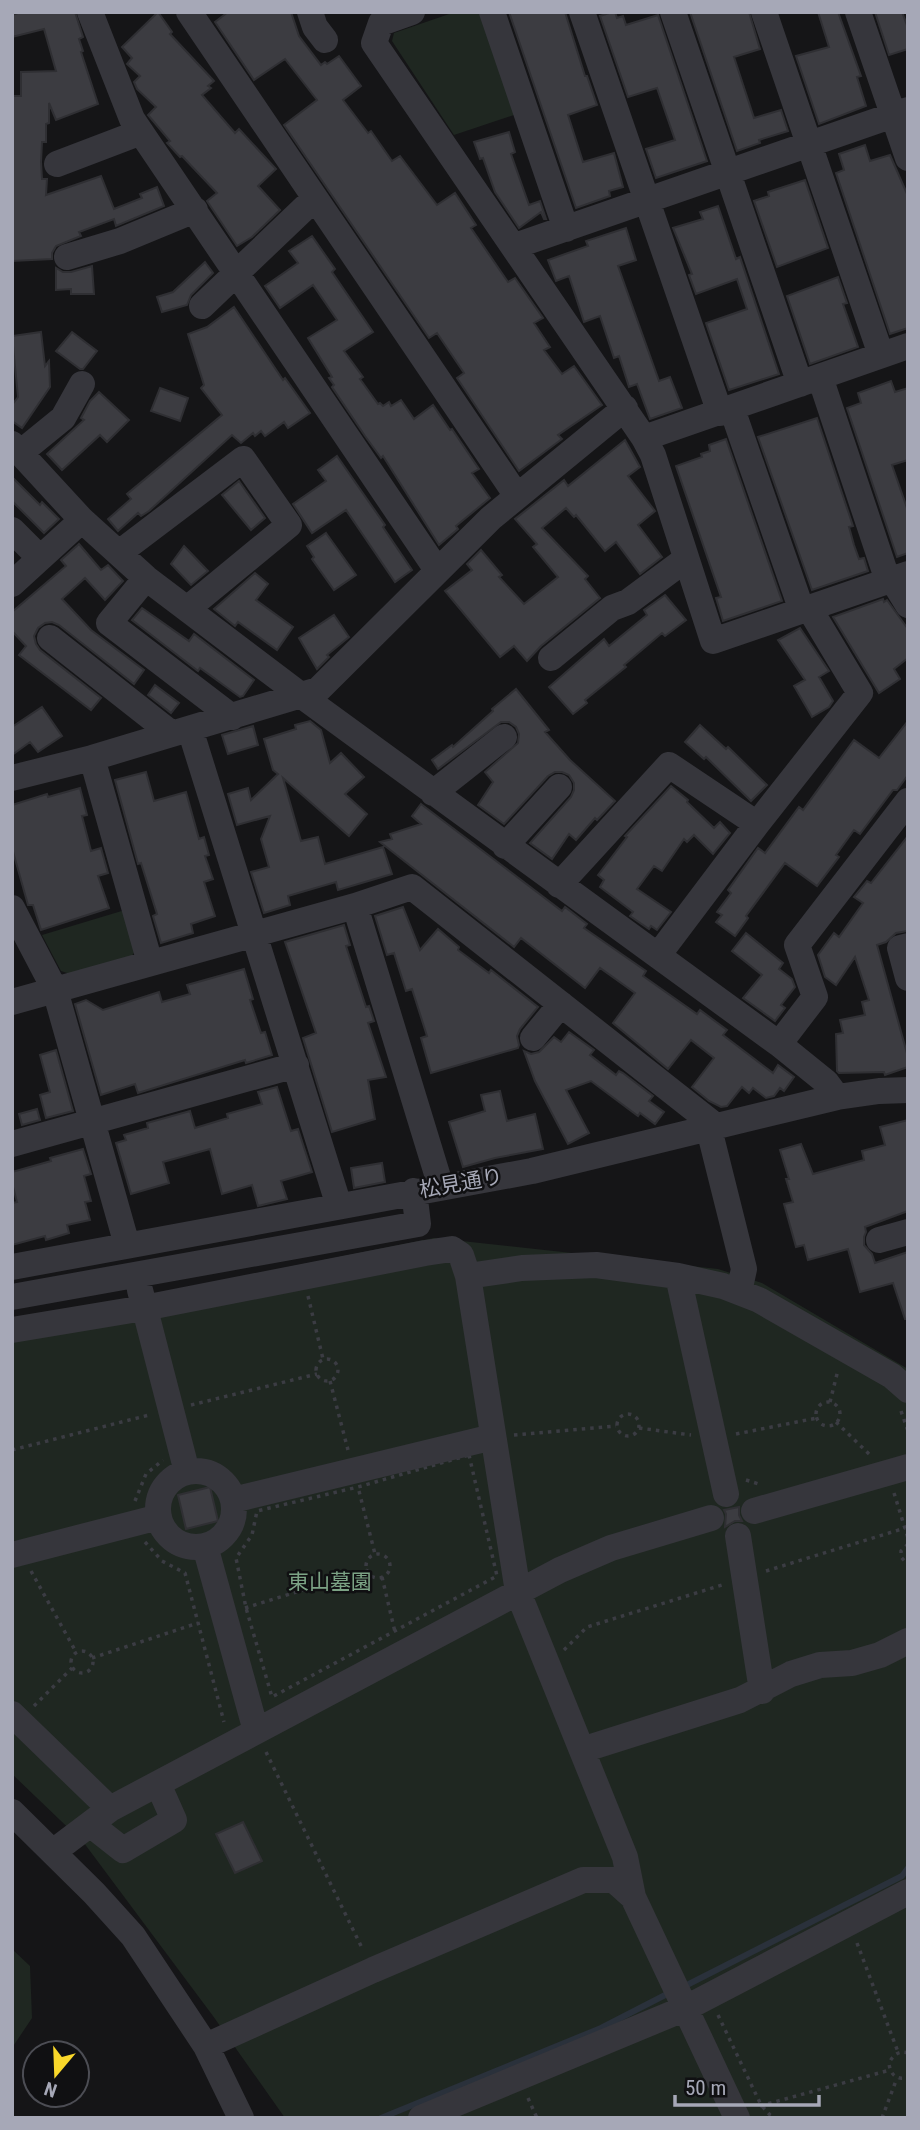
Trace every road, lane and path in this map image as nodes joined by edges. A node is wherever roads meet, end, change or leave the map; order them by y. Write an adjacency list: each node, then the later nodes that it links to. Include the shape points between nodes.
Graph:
1 (90, 12): 12 (street)
2 (189, 12): 17 (street)
3 (310, 12): 10 (street)
4 (412, 12): 21 (street, via 382,23 374,43)
5 (492, 12): 20 (street)
6 (582, 12): 18 (street)
7 (673, 12): 16 (street)
8 (764, 12): 13 (street)
9 (858, 12): 11 (street)
10 (325, 40)
11 (900, 113): 13 (street); 14 (street)
12 (141, 132): 15 (street); 19 (street)
13 (809, 144): 16 (street); 26 (street)
14 (908, 158)
15 (57, 164)
16 (728, 172): 18 (street); 27 (street)
17 (315, 198): 23 (street); 33 (street)
18 (646, 200): 20 (street); 30 (street)
19 (195, 210): 22 (street); 23 (street)
20 (566, 229): 21 (street)
21 (515, 246): 29 (street)
22 (67, 257)
23 (235, 272): 24 (street); 39 (street)
24 (202, 306)
25 (907, 348): 26 (street)
26 (881, 355): 27 (street)
27 (810, 380): 30 (street); 41 (street)
28 (82, 384): 32 (street, via 63,418)
29 (625, 408): 31 (street); 33 (street)
30 (726, 411): 31 (street); 45 (street)
31 (644, 438): 38 (street)
32 (16, 448): 34 (street)
33 (517, 496): 39 (street)
34 (82, 520): 36 (street); 37 (street)
35 (12, 530): 37 (street)
36 (119, 553): 40 (street); 44 (street, via 243,459 289,525)
37 (40, 558): 42 (street)
38 (686, 559): 45 (street, via 713,640); 47 (street, via 628,602 612,608)
39 (437, 570): 48 (street, via 318,690)
40 (146, 578): 44 (street); 49 (street, via 108,623)
41 (896, 578): 43 (street); 45 (street)
42 (12, 584)
43 (908, 605)
44 (187, 609): 48 (street)
45 (806, 610): 57 (street, via 860,693)
46 (50, 638): 50 (street)
47 (551, 658)
48 (302, 696): 49 (street); 55 (street)
49 (232, 717): 50 (street)
50 (181, 732): 52 (street); 62 (street)
51 (504, 737): 55 (street)
52 (92, 758): 53 (street); 65 (street)
53 (12, 778)
54 (559, 787): 58 (street)
55 (433, 793): 58 (street)
56 (908, 801): 71 (street, via 797,945 815,997)
57 (757, 824): 59 (street, via 669,765); 64 (street)
58 (505, 846): 59 (street)
59 (559, 885): 64 (street)
60 (355, 906): 62 (street); 69 (street, via 412,887); 78 (street)
61 (12, 908): 67 (street)
62 (255, 934): 65 (street); 72 (street)
63 (908, 946): 66 (street, via 900,948)
64 (659, 954): 71 (street)
65 (150, 962): 67 (street)
66 (908, 978)
67 (55, 990): 68 (street); 75 (street)
68 (12, 1002)
69 (561, 1004): 70 (street); 76 (street)
70 (533, 1038)
71 (779, 1044): 74 (street, via 826,1082)
72 (296, 1065): 75 (street); 80 (street)
73 (908, 1090): 74 (street, 松見通り)
74 (837, 1097): 76 (street, 松見通り)
75 (92, 1122): 77 (street); 85 (street)
76 (713, 1128): 78 (street, 松見通り, via 570,1163); 94 (street, via 744,1269)
77 (12, 1143)
78 (441, 1187): 79 (street, 松見通り)
79 (414, 1191): 80 (street, 松見通り); 81 (street)
80 (339, 1206): 82 (street, 松見通り)
81 (418, 1224): 86 (street); 87 (street)
82 (208, 1229): 85 (street, 松見通り); 88 (street)
83 (908, 1232): 84 (street)
84 (879, 1240)
85 (127, 1245): 89 (street, 松見通り)
86 (297, 1245): 88 (street); 91 (street)
87 (425, 1253): 91 (street); 92 (street, via 452,1249 461,1255)
88 (215, 1260): 90 (street)
89 (20, 1266): 95 (street)
90 (136, 1274): 95 (street); 96 (street)
91 (303, 1276): 96 (street); 98 (path)
92 (468, 1276): 93 (street, via 596,1265); 107 (street)
93 (678, 1276): 94 (street); 112 (street)
94 (739, 1292): 100 (street, via 892,1376)
95 (23, 1294)
96 (144, 1308): 97 (street); 111 (street)
97 (12, 1330)
98 (323, 1359): 98 (path, via 338,1366 330,1381 317,1374 318,1362)
99 (841, 1361): 101 (path)
100 (904, 1400): 106 (path)
101 (830, 1402): 104 (path, via 839,1410); 104 (path, via 819,1406 817,1418 826,1425)
102 (191, 1404): 103 (path)
103 (194, 1415)
104 (836, 1422): 109 (path, via 873,1457)
105 (616, 1426): 105 (path, via 628,1413 639,1421 631,1437 619,1433); 107 (path)
106 (908, 1431)
107 (493, 1437): 114 (street); 127 (street)
108 (163, 1459): 115 (path, via 146,1474)
109 (860, 1461)
110 (898, 1470): 116 (street); 120 (path)
111 (187, 1472): 114 (street, via 211,1474 221,1480); 117 (street, via 167,1484 158,1506)
112 (733, 1486): 113 (path); 116 (street); 118 (street, via 714,1503)
113 (770, 1488)
114 (233, 1500): 123 (street, via 234,1511 225,1533)
115 (134, 1508)
116 (754, 1511): 119 (street, via 751,1527)
117 (159, 1517): 123 (street, via 171,1538 181,1544); 124 (street)
118 (711, 1518): 119 (street, via 721,1533); 127 (street, via 611,1548)
119 (738, 1536): 134 (street)
120 (908, 1538)
121 (143, 1539): 136 (path, via 162,1561 185,1573)
122 (908, 1544): 125 (path, via 901,1557)
123 (205, 1546): 137 (street)
124 (16, 1553): 131 (path)
125 (908, 1565)
126 (382, 1577): 126 (path, via 367,1570 366,1563 375,1554 389,1562 390,1569); 130 (path)
127 (518, 1592): 130 (street); 138 (street)
128 (587, 1627): 132 (path)
129 (908, 1641): 134 (street, via 852,1663 820,1665 791,1674)
130 (398, 1643): 130 (path, via 272,1697 236,1558 252,1535 257,1511 469,1455 497,1576); 137 (street)
131 (76, 1652): 133 (path); 133 (path, via 88,1652 93,1664 84,1673)
132 (562, 1652)
133 (72, 1668): 135 (path)
134 (762, 1690): 138 (street)
135 (16, 1717): 141 (street)
136 (224, 1722)
137 (256, 1731): 139 (street); 146 (path)
138 (582, 1750): 144 (street, via 625,1857)
139 (158, 1784): 141 (street); 141 (street, via 174,1821 123,1850)
140 (12, 1812): 142 (street)
141 (100, 1817): 142 (street)
142 (53, 1852): 149 (street, via 133,1936)
143 (908, 1892): 145 (street)
144 (633, 1896): 146 (street, via 614,1881 583,1880); 147 (street)
145 (849, 1923): 147 (street); 150 (path)
146 (373, 1970): 149 (street)
147 (686, 2008): 156 (street); 158 (street)
148 (718, 2014): 155 (path)
149 (206, 2046): 157 (street)
150 (898, 2053): 151 (path); 152 (path, via 892,2056)
151 (908, 2053)
152 (890, 2070): 154 (path); 155 (path)
153 (908, 2077): 154 (path)
154 (897, 2078): 160 (path)
155 (761, 2105): 156 (path); 159 (path)
156 (736, 2115)
157 (242, 2118)
158 (421, 2118)
159 (776, 2118)
160 (882, 2118)

